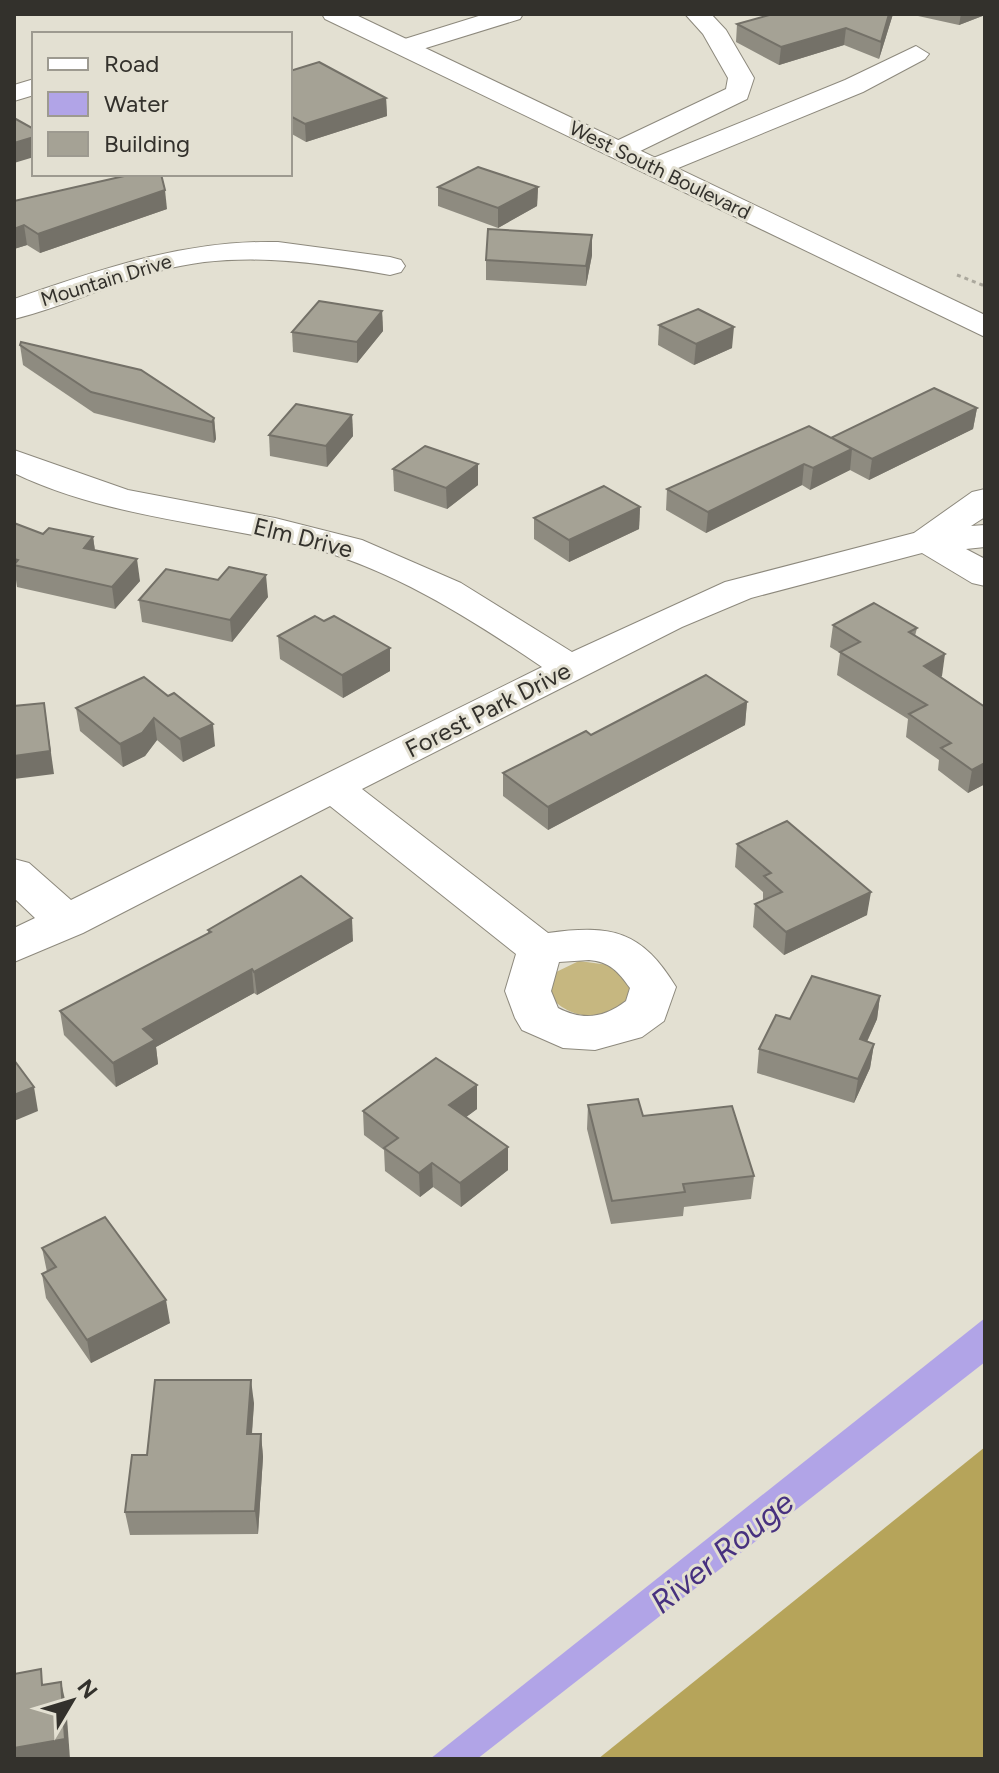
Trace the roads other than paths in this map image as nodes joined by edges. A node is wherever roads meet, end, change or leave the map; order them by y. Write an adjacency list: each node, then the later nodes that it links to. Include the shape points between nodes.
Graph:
1 (334, 14): 7 (street, West South Boulevard)
2 (442, 14): 7 (street)
3 (511, 14): 8 (street)
4 (690, 14): 5 (street)
5 (697, 14): 6 (street); 10 (street, via 713,30 741,78 738,93)
6 (711, 14)
7 (376, 34): 8 (street, West South Boulevard)
8 (404, 47): 10 (street, West South Boulevard)
9 (916, 54): 11 (street, via 854,86)
10 (620, 150): 11 (street, West South Boulevard)
11 (656, 167): 14 (street, West South Boulevard)
12 (390, 266): 13 (street, Mountain Drive, via 289,251 197,254 133,268)
13 (14, 310)
14 (984, 326)
15 (14, 460): 20 (street, Elm Drive, via 102,494 311,537 385,560 457,593)
16 (985, 500): 18 (street, Forest Park Drive)
17 (985, 536): 18 (street, Forest Park Drive)
18 (927, 541): 19 (street); 20 (street, Forest Park Drive, via 738,590)
19 (985, 575)
20 (570, 668): 21 (street, Forest Park Drive)
21 (334, 788): 23 (street, Forest Park Drive); 25 (street)
22 (14, 873): 23 (street)
23 (67, 922): 24 (street, Forest Park Drive)
24 (14, 947)
25 (540, 950)

